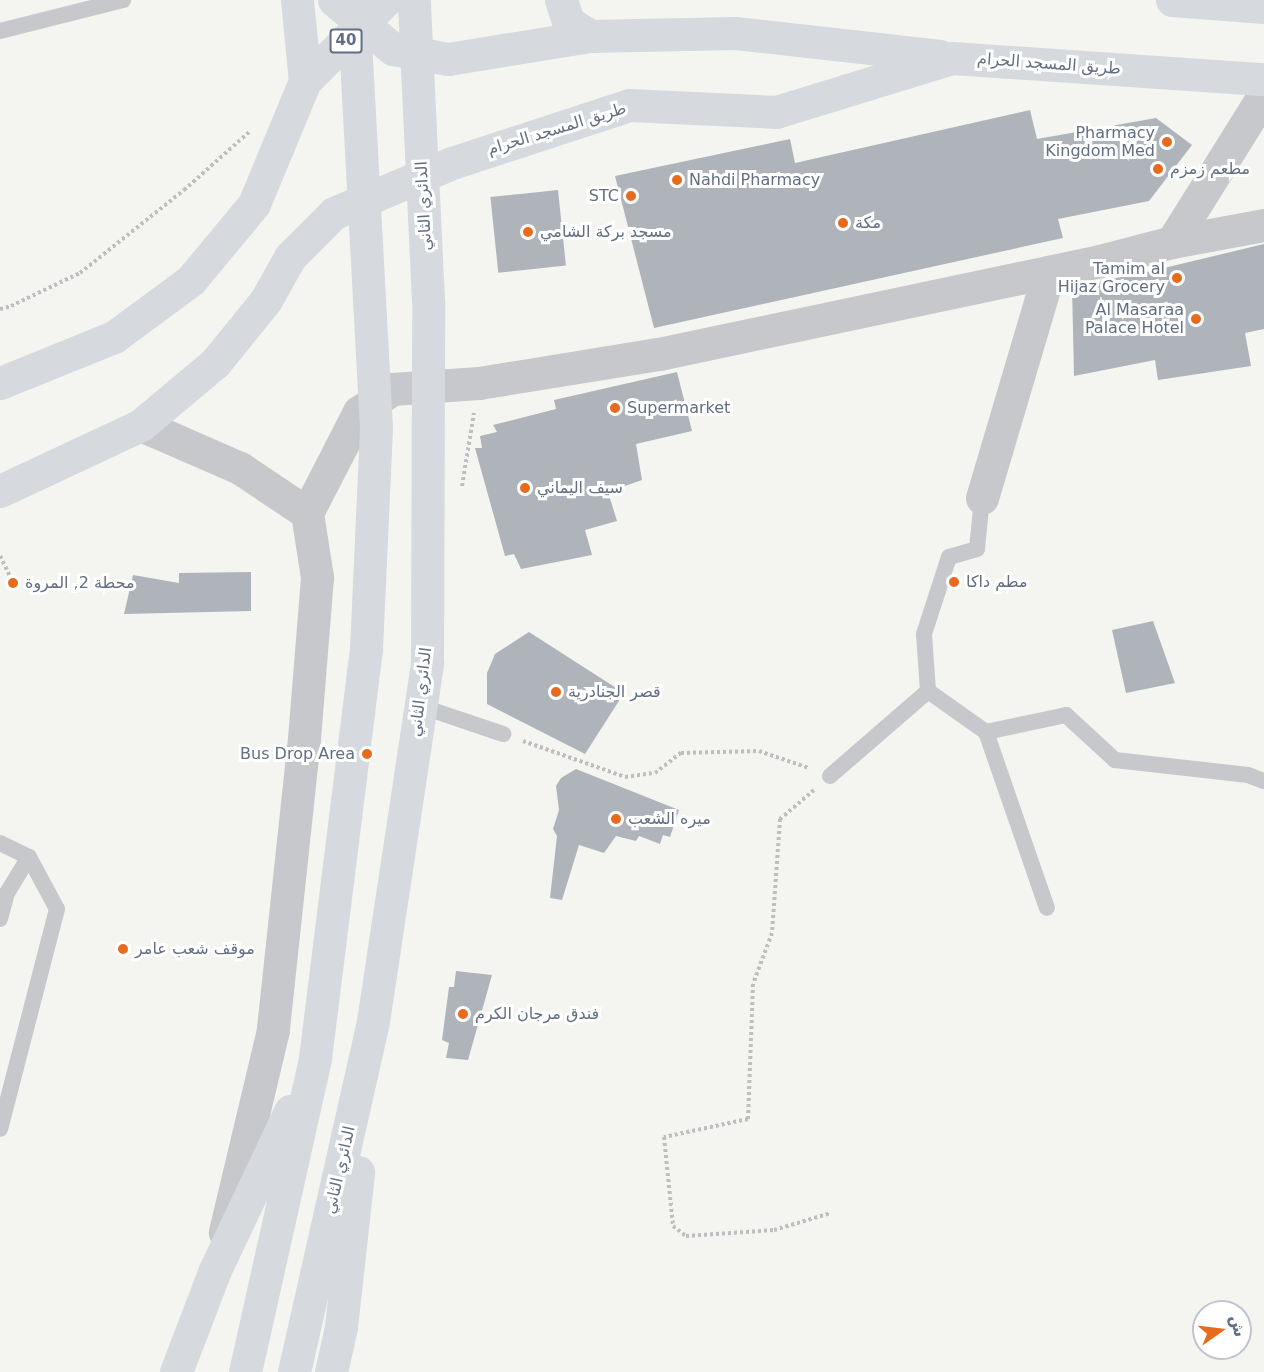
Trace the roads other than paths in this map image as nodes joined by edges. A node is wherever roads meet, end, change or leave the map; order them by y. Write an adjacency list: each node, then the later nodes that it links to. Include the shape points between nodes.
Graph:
1 (123, 0): 10 (lane)
2 (297, 0): 14 (main road)
3 (334, 0): 9 (main road)
4 (386, 0): 9 (main road, 40)
5 (414, 0): 25 (main road, الدائري الثاني, via 428,301 427,662)
6 (561, 0): 11 (main road, via 568,22)
7 (1172, 0): 8 (main road)
8 (1264, 7)
9 (358, 12): 11 (main road, via 393,49 448,59); 14 (main road, 40); 35 (main road, via 376,428 366,649)
10 (0, 31)
11 (590, 36): 12 (main road, via 735,33)
12 (952, 58): 13 (main road, طريق المسجد الحرام); 20 (main road, طريق المسجد الحرام, via 776,112 629,105 452,162 334,213 290,257 266,300 215,363)
13 (1264, 79)
14 (305, 81): 19 (main road, via 254,204 190,280 114,337)
15 (1264, 95): 17 (street)
16 (1264, 225): 17 (street)
17 (1172, 242): 18 (street)
18 (1049, 272): 22 (street); 23 (street, via 660,354 479,383 392,389 359,412)
19 (0, 383)
20 (141, 425): 21 (main road, طريق المسجد الحرام); 23 (street, via 240,468)
21 (0, 491)
22 (982, 498): 24 (lane, via 977,549 949,557 924,634)
23 (307, 513): 37 (street, via 317,577 273,1030)
24 (928, 691): 26 (lane); 28 (lane)
25 (420, 706): 27 (lane); 34 (main road, الدائري الثاني)
26 (986, 732): 29 (lane, via 1066,715 1115,760 1248,775); 32 (lane)
27 (502, 734)
28 (830, 776)
29 (1264, 781)
30 (0, 843): 31 (lane)
31 (29, 857): 33 (lane, via 7,893); 36 (lane, via 57,909)
32 (1047, 908)
33 (0, 919)
34 (373, 1021): 40 (main road, الدائري الثاني); 41 (main road, via 342,1328)
35 (315, 1058): 37 (main road); 39 (main road)
36 (0, 1129)
37 (215, 1270): 38 (main road)
38 (176, 1372)
39 (245, 1372)
40 (294, 1372)
41 (331, 1372)

